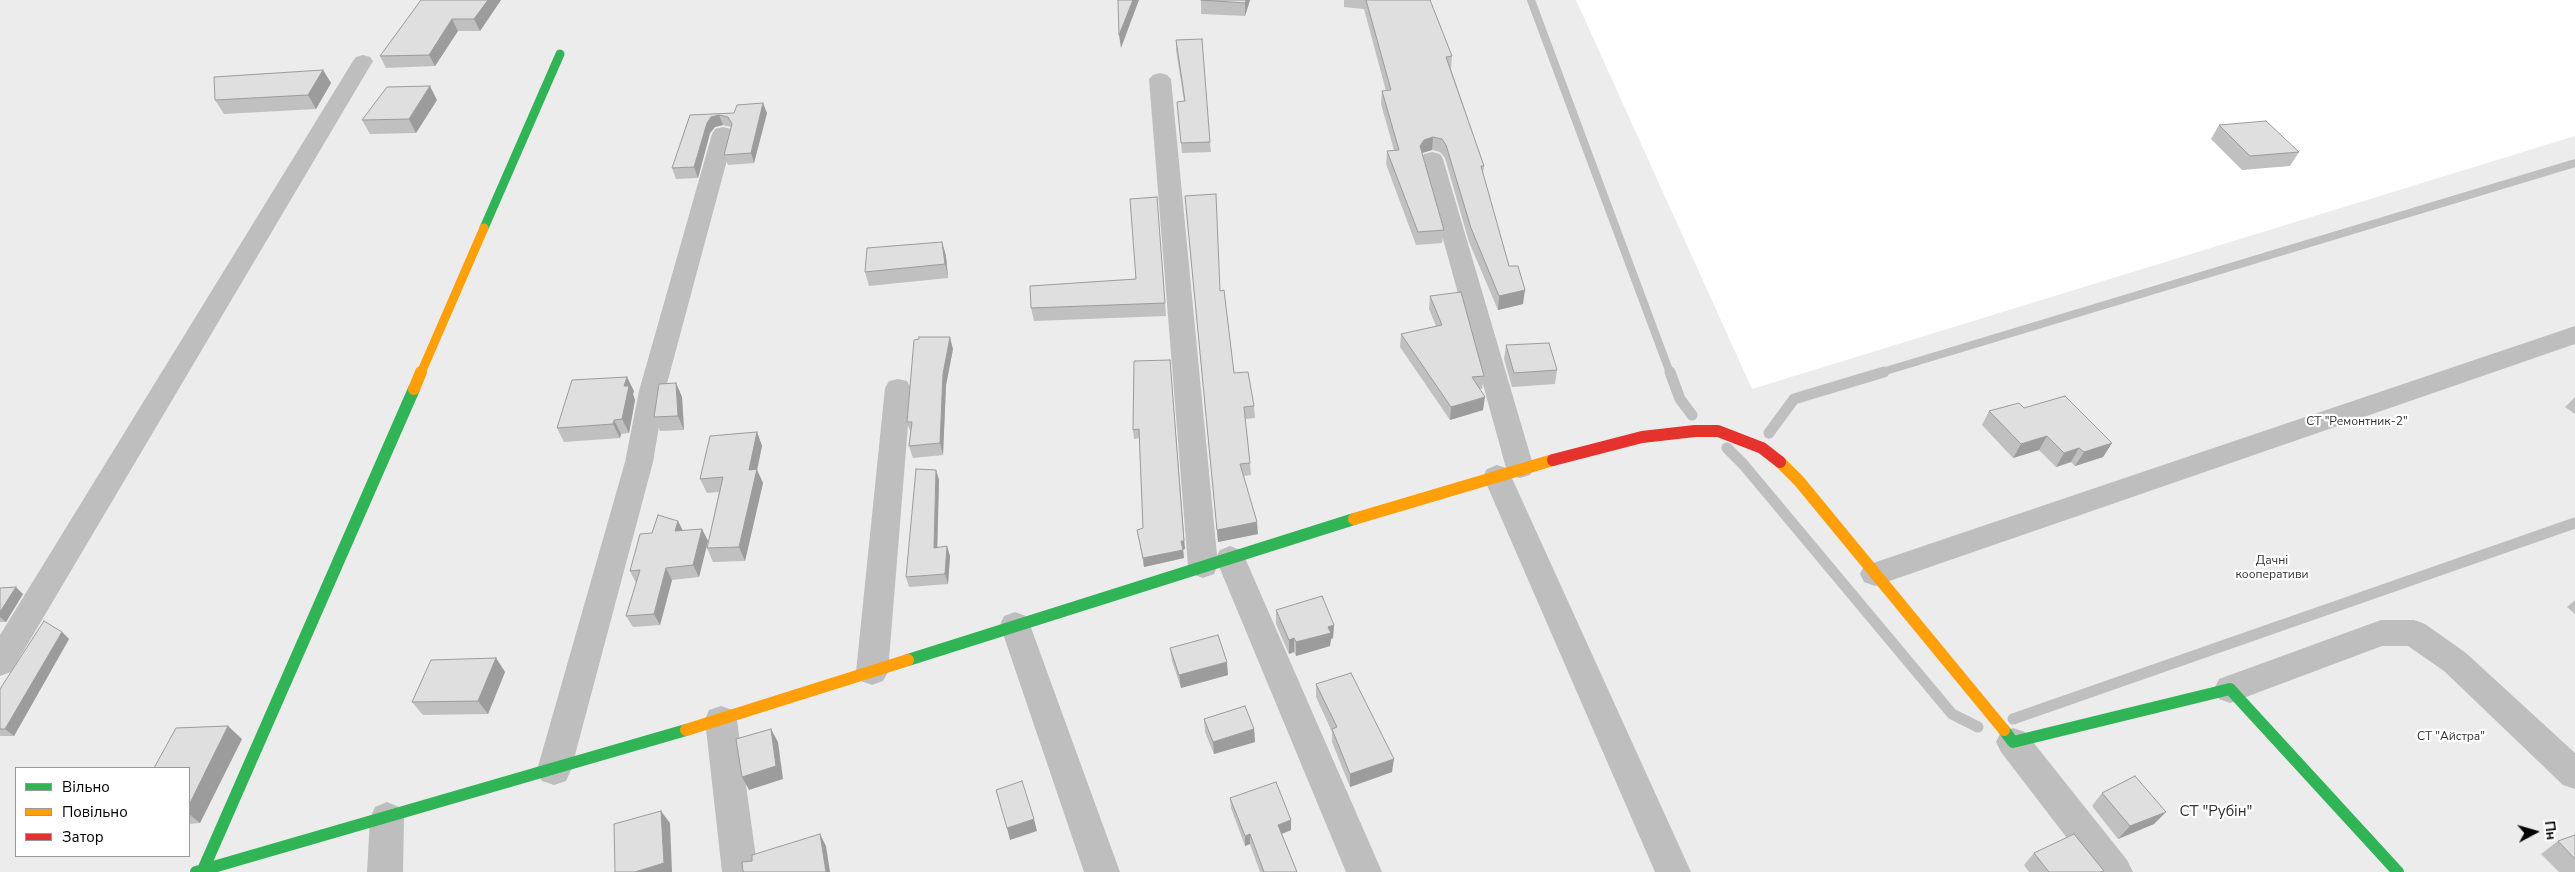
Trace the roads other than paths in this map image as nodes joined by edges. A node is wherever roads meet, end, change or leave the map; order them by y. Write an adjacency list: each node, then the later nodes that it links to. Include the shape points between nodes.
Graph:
1 (560, 54): 20 (street)
2 (363, 61): 12 (street)
3 (1160, 79): 9 (street)
4 (723, 134): 17 (street, via 652,391 639,462)
5 (1432, 159): 8 (street)
6 (2575, 336): 10 (street)
7 (898, 388): 13 (street)
8 (1509, 472): 9 (street); 10 (street, via 1642,437 1718,431 1762,448 1799,481); 25 (street)
9 (1216, 562): 11 (street); 24 (street)
10 (1875, 574): 16 (street)
11 (1015, 625): 13 (street); 23 (street)
12 (0, 663)
13 (872, 672): 15 (street)
14 (2230, 689): 16 (street); 18 (street, via 2381,633 2414,633 2455,662); 27 (street)
15 (721, 720): 17 (street); 22 (street)
16 (2013, 742): 26 (street)
17 (554, 770): 19 (street)
18 (2575, 774)
19 (387, 818): 20 (street); 21 (street)
20 (199, 871)
21 (385, 872)
22 (740, 872)
23 (1102, 872)
24 (1364, 872)
25 (1673, 872)
26 (2115, 872)
27 (2398, 872)

